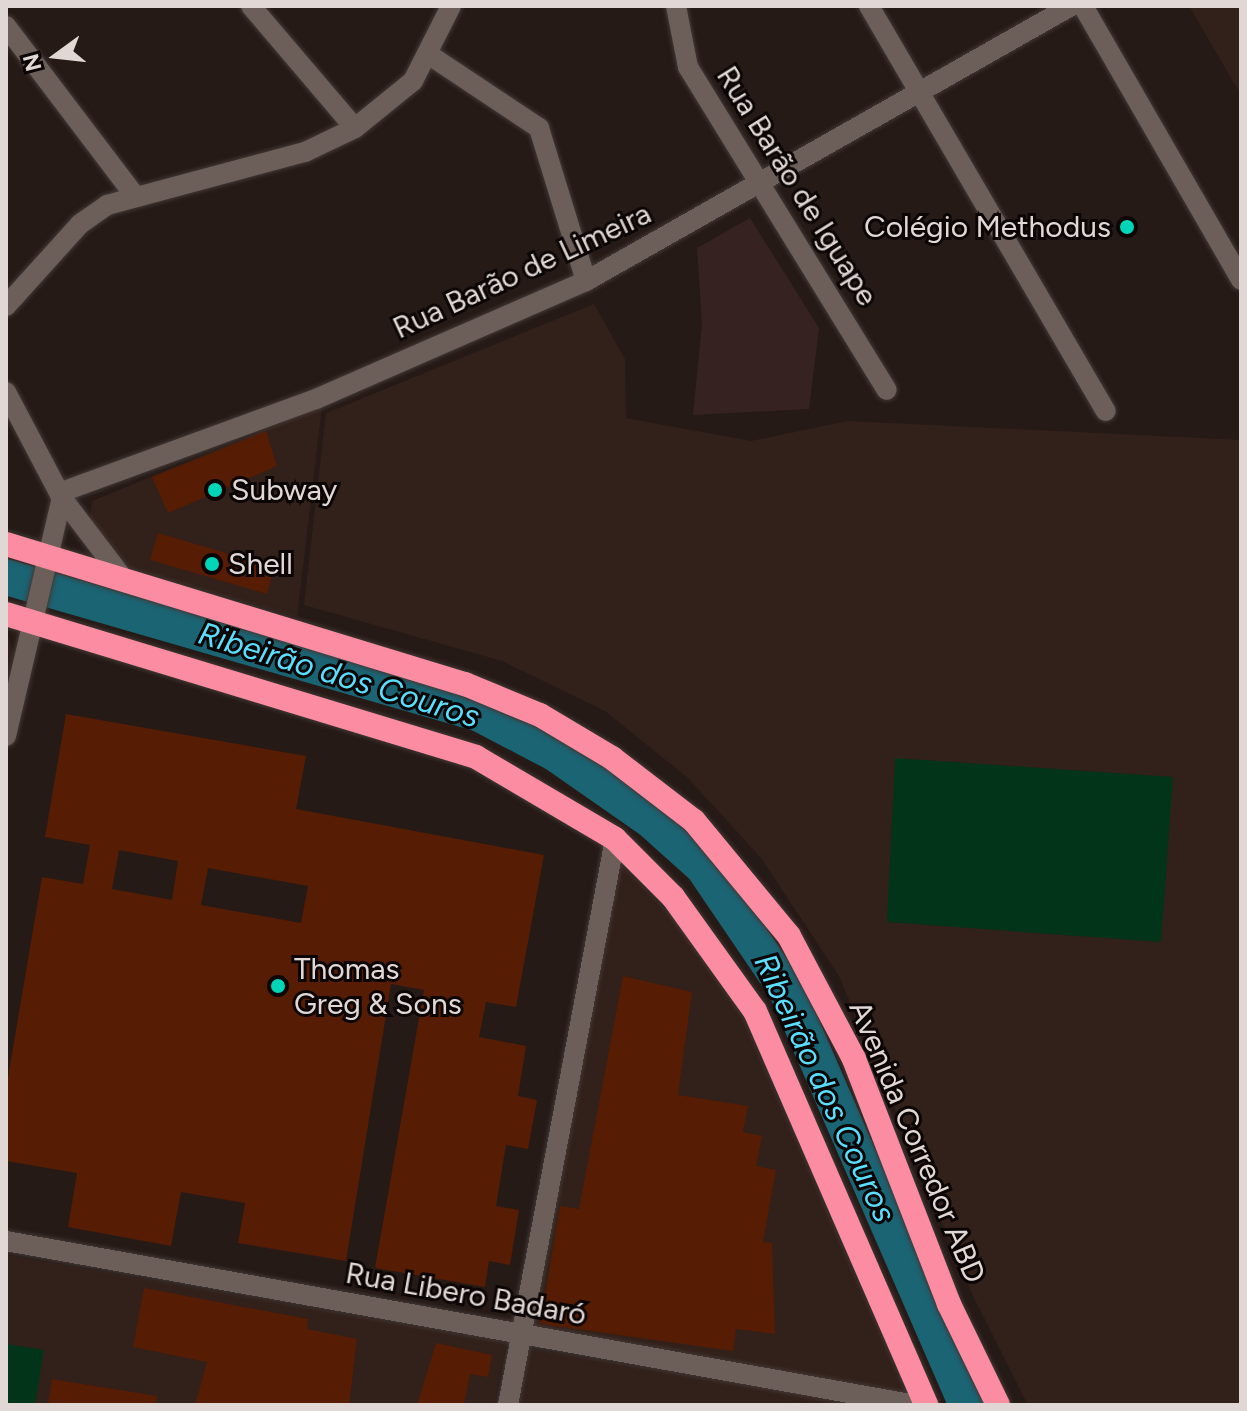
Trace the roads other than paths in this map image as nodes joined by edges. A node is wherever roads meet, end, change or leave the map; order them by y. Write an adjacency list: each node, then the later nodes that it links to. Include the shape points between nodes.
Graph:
1 (251, 6): 10 (street)
2 (451, 6): 8 (street)
3 (676, 6): 11 (street, Rua Barão de Iguape, via 688,67)
4 (869, 6): 9 (street)
5 (1071, 6): 9 (street, Rua Barão de Limeira)
6 (1083, 6): 13 (street)
7 (6, 26): 12 (street)
8 (431, 56): 10 (street, via 395,101); 14 (street, via 539,128)
9 (919, 92): 11 (street, Rua Barão de Limeira); 18 (street)
10 (355, 128): 12 (street, via 305,152)
11 (760, 185): 14 (street, Rua Barão de Limeira); 16 (street, Rua Barão de Iguape)
12 (135, 196): 15 (street, via 80,224)
13 (1241, 280)
14 (586, 281): 19 (street, Rua Barão de Limeira, via 316,399)
15 (6, 306)
16 (887, 390)
17 (6, 392): 19 (street)
18 (1106, 411)
19 (61, 496): 21 (street); 22 (street)
20 (6, 544): 21 (highway, Avenida Corredor ABD)
21 (46, 564): 22 (highway, Avenida Corredor ABD); 24 (street)
22 (126, 582): 32 (highway, Avenida Corredor ABD, via 465,684 540,715 694,821 789,936 840,1032 949,1304)
23 (6, 614): 24 (highway)
24 (33, 615): 25 (street); 26 (highway, via 476,757)
25 (6, 736)
26 (615, 839): 28 (street); 31 (highway, via 673,897 755,1011)
27 (6, 1241): 28 (street, Rua Libero Badaró)
28 (521, 1334): 29 (street); 30 (street, Rua Libero Badaró)
29 (508, 1405)
30 (916, 1405)
31 (926, 1405)
32 (998, 1405)

